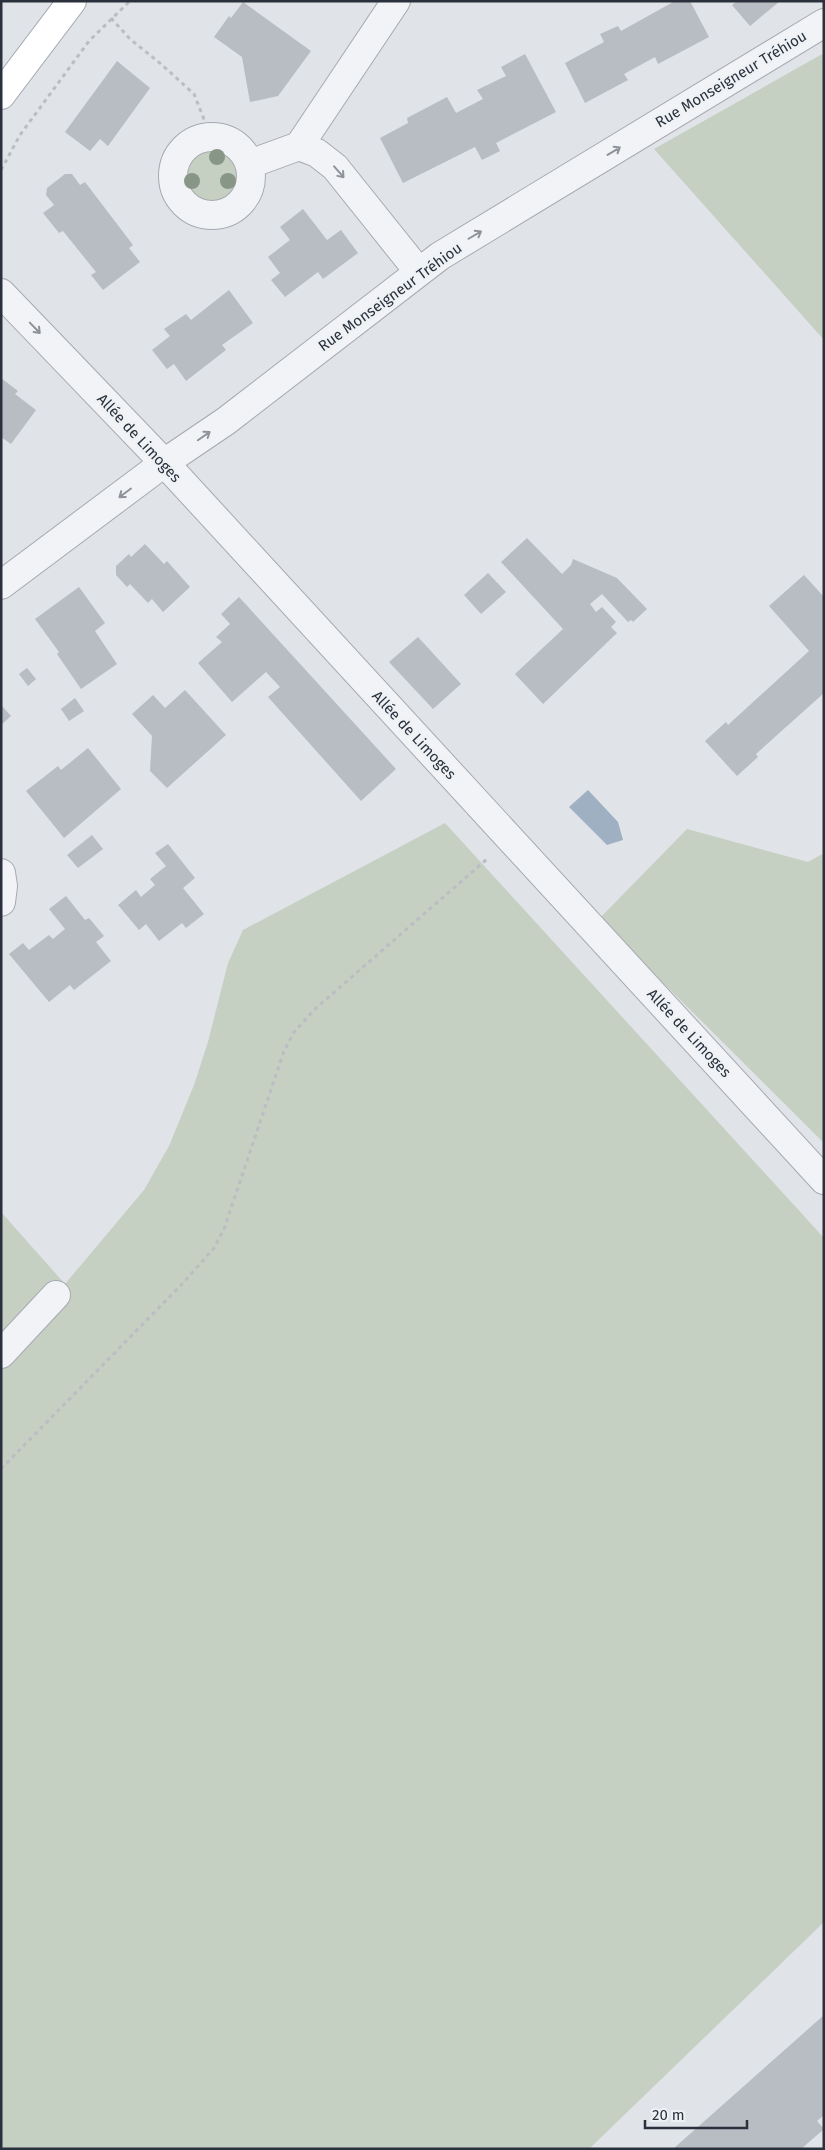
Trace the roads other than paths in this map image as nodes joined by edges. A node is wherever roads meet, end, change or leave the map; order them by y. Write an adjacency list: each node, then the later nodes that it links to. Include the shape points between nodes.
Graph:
1 (72, 1): 4 (main road)
2 (396, 1): 5 (street)
3 (824, 23): 7 (street, Rue Monseigneur Tréhiou, one-way to 3, via 440,256)
4 (1, 95)
5 (299, 146): 6 (street); 7 (street, one-way to 7, via 317,153 335,167)
6 (250, 164): 6 (street, via 250,188 244,199 225,214 201,214 181,200 175,189 174,165 188,145 198,139 223,138 235,144)
7 (419, 272): 9 (street, Rue Monseigneur Tréhiou, one-way to 7, via 226,421)
8 (1, 293): 9 (street, Allée de Limoges, one-way to 9)
9 (164, 463): 10 (street, Rue Monseigneur Tréhiou, one-way to 10); 13 (street, Allée de Limoges)
10 (1, 585)
11 (1, 873): 12 (street)
12 (1, 902)
13 (824, 1180)
14 (56, 1295): 15 (street)
15 (1, 1354)

